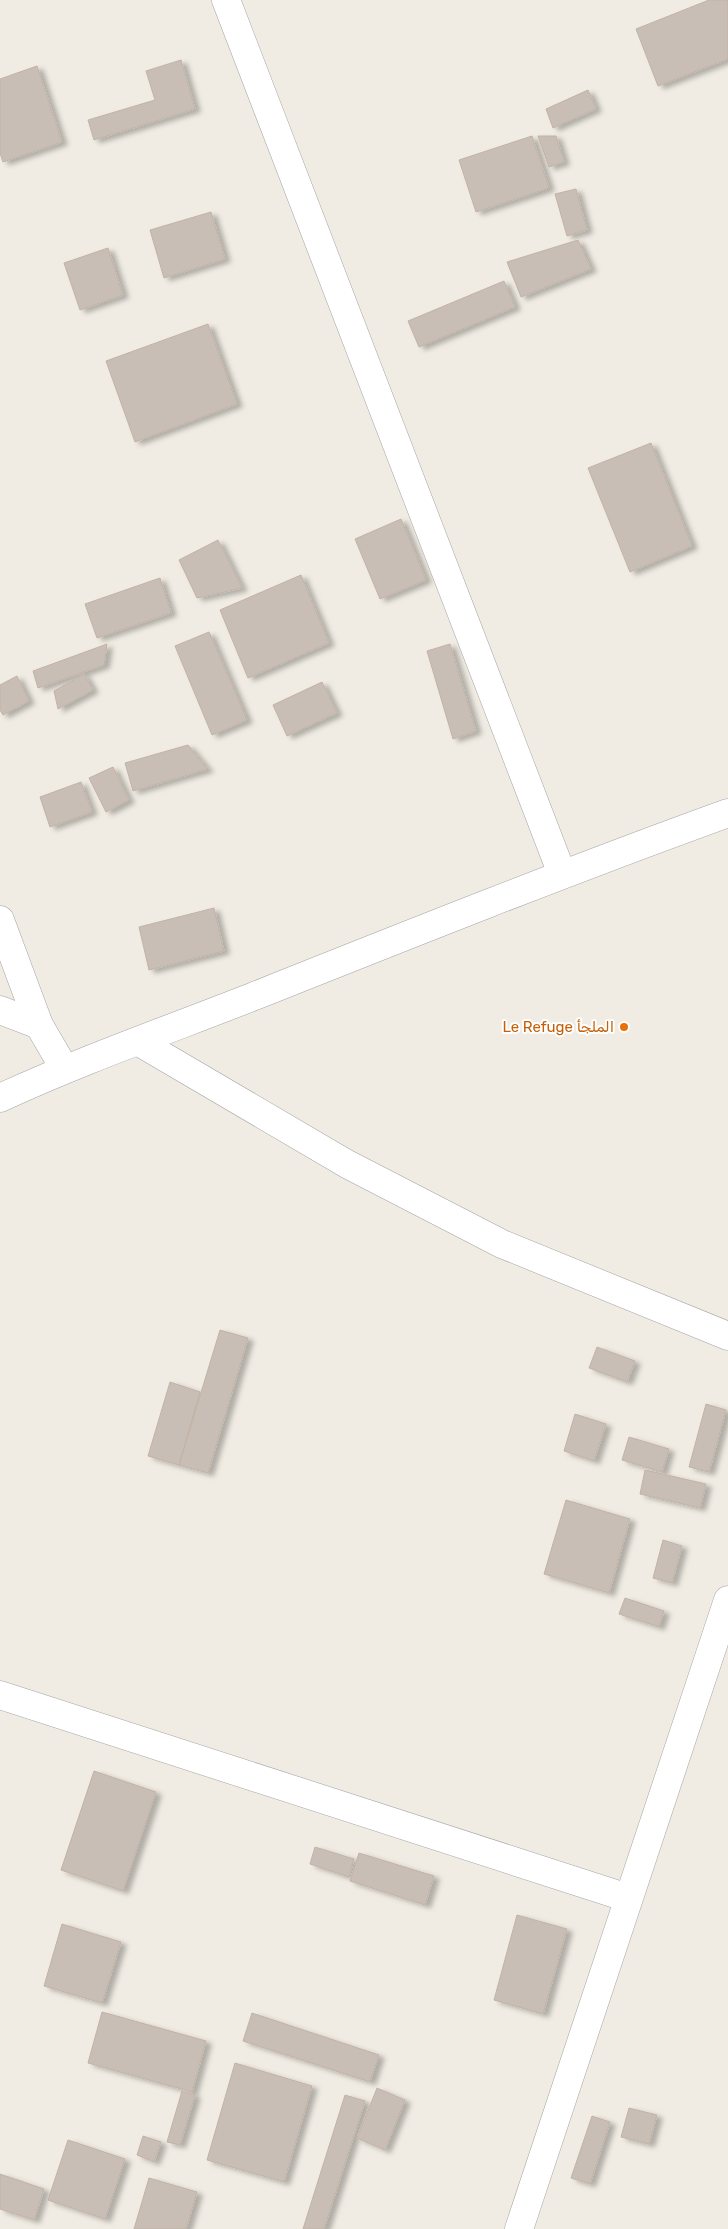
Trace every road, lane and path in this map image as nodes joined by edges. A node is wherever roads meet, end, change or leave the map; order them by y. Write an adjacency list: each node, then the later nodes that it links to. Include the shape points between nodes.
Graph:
1 (226, 0): 3 (street)
2 (728, 813): 3 (street)
3 (562, 874): 7 (street)
4 (0, 920): 6 (street)
5 (0, 1010): 6 (street)
6 (39, 1024): 8 (street)
7 (139, 1042): 8 (street); 10 (street, via 347,1164 502,1244)
8 (64, 1068): 9 (street)
9 (0, 1098)
10 (728, 1336)
11 (728, 1600): 13 (street)
12 (0, 1695): 13 (street)
13 (628, 1898): 14 (street)
14 (519, 2229)

